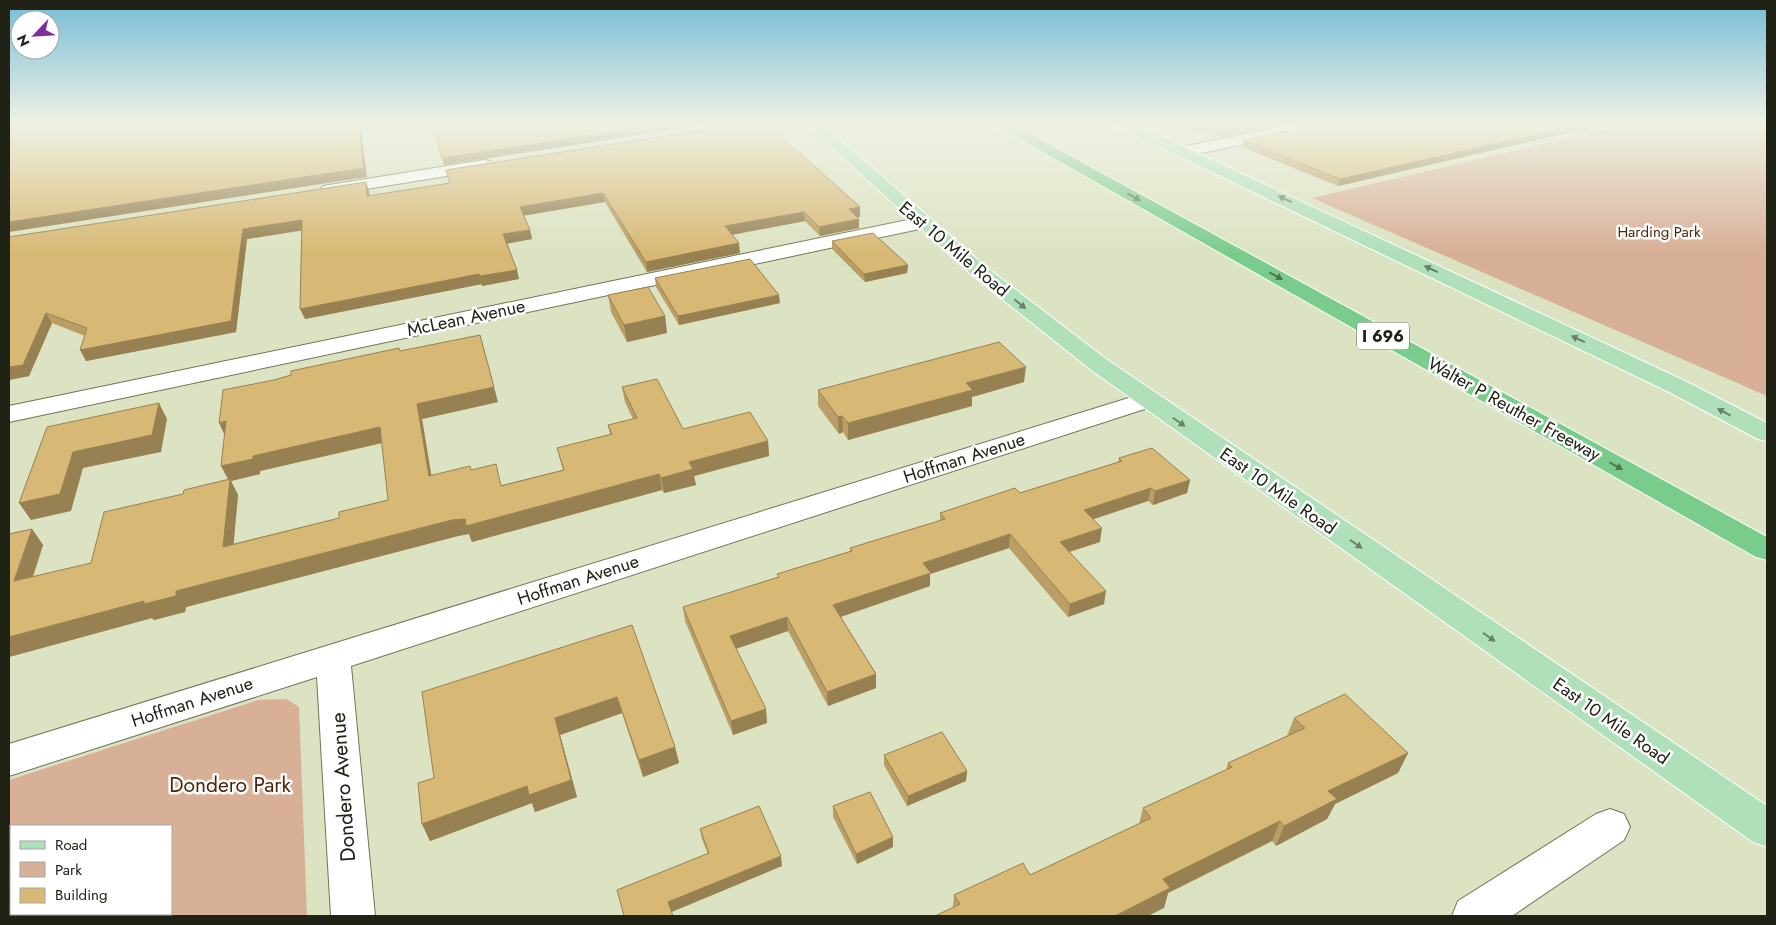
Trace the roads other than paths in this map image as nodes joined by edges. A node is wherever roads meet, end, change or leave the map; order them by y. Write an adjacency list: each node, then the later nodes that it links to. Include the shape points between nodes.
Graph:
1 (479, 166): 5 (street)
2 (859, 166): 6 (main road, East 10 Mile Road)
3 (1077, 166): 10 (highway, Walter P Reuther Freeway / I 696, one-way to 10)
4 (1211, 166): 9 (main road, one-way to 4, via 1666,381)
5 (314, 192)
6 (922, 223): 7 (main road, East 10 Mile Road, one-way to 7, via 1032,314); 8 (street, McLean Avenue)
7 (1148, 400): 11 (street, Hoffman Avenue); 14 (main road, East 10 Mile Road, one-way to 14)
8 (9, 414)
9 (1767, 433)
10 (1767, 550)
11 (333, 657): 12 (street, Hoffman Avenue); 15 (street, Dondero Avenue)
12 (9, 760)
13 (1610, 828): 16 (street)
14 (1767, 830)
15 (353, 916)
16 (1474, 916)

